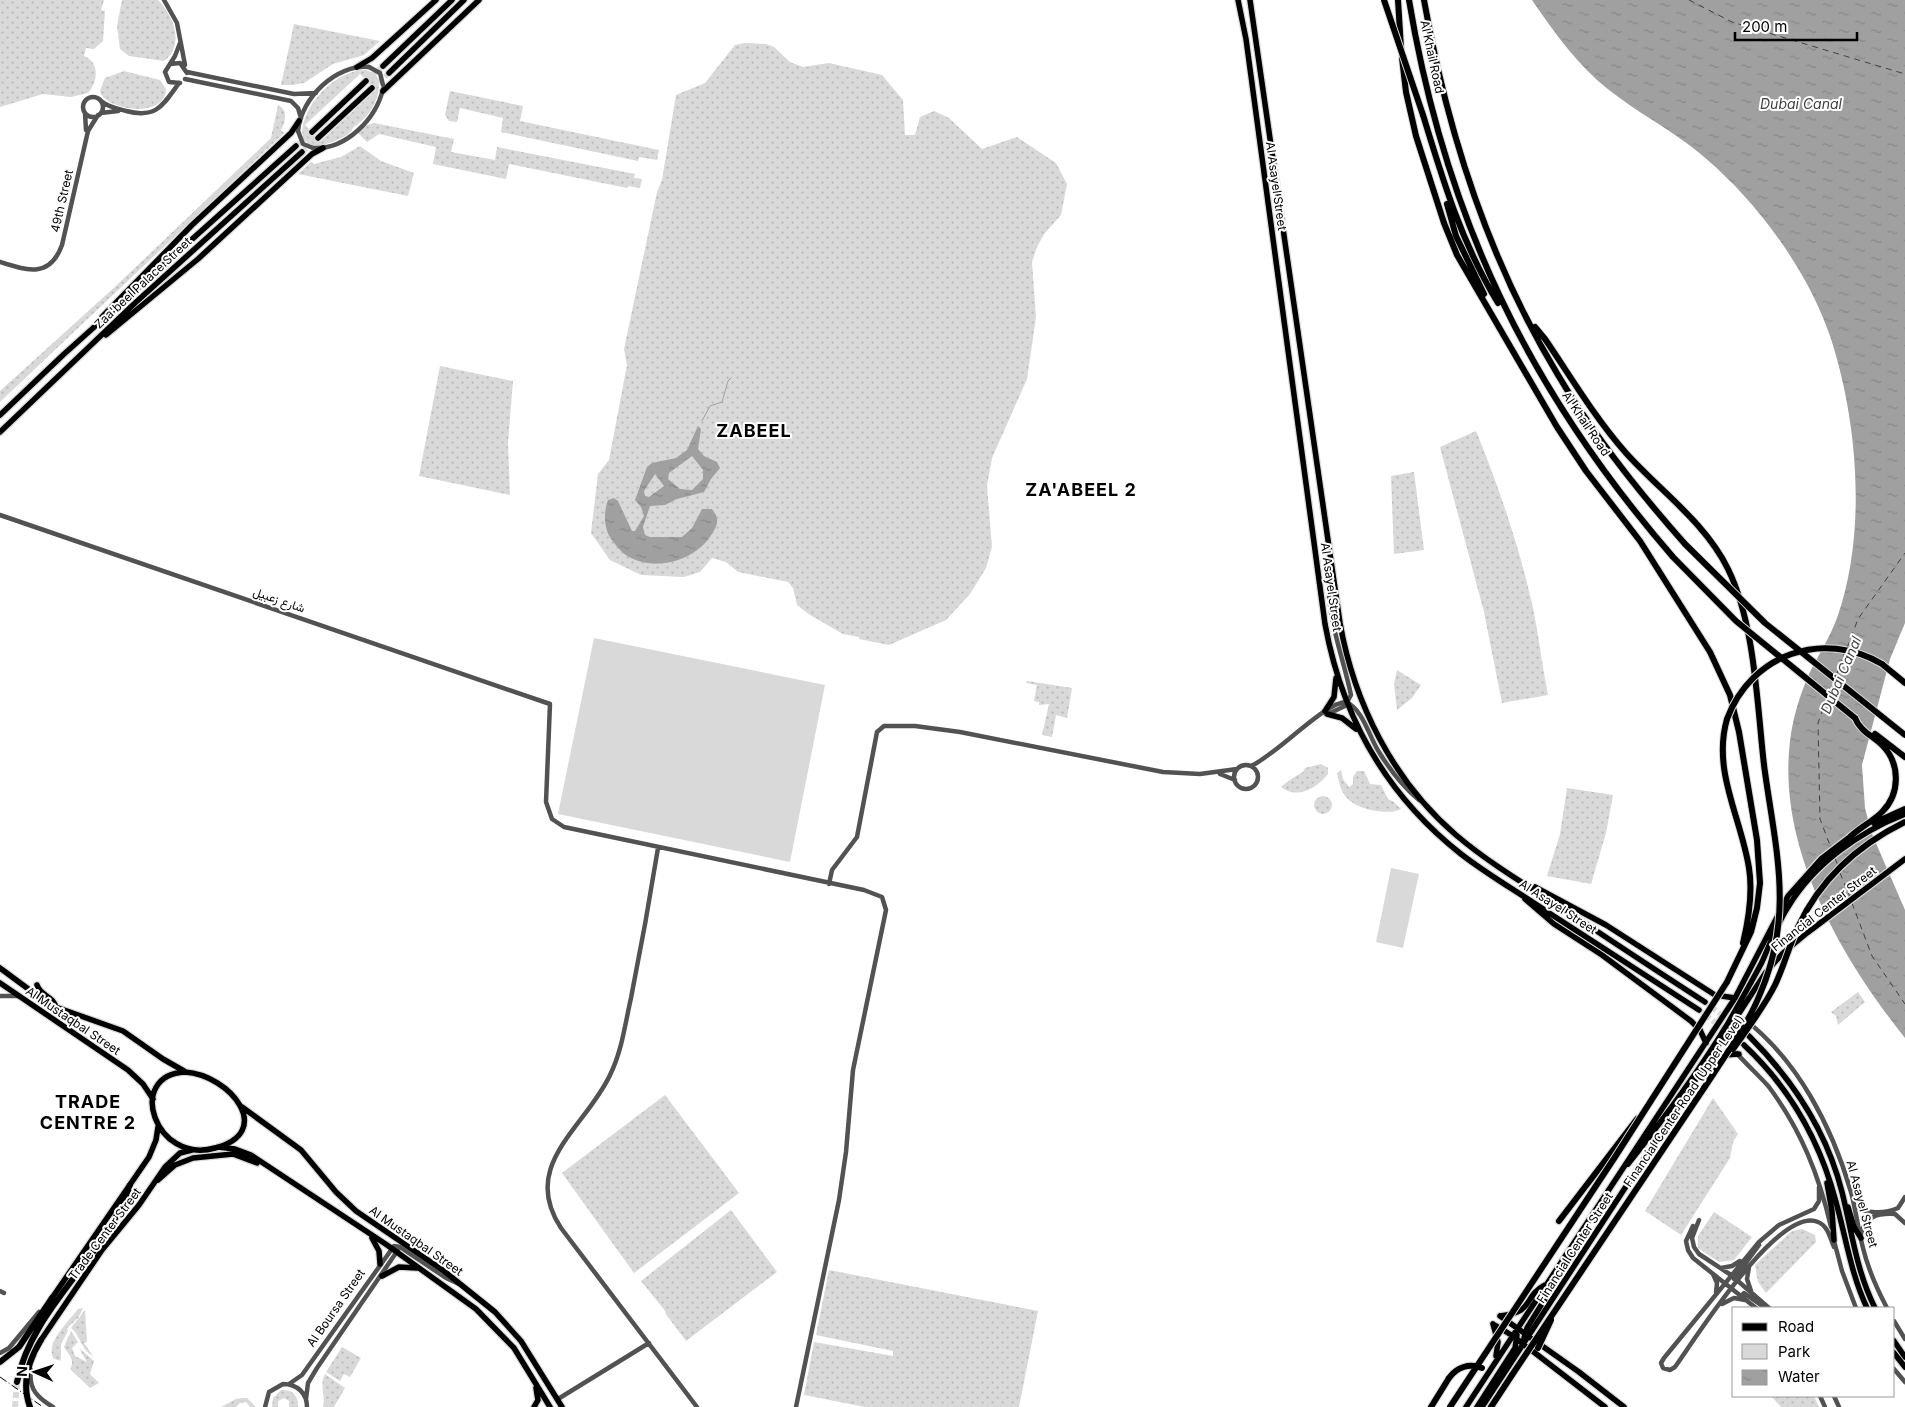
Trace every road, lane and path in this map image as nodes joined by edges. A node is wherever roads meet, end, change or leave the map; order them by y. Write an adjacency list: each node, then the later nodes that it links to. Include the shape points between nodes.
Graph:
1 (164, 0): 12 (street, via 175,17)
2 (436, 0): 15 (main road, via 377,54)
3 (452, 0): 14 (main road)
4 (464, 0): 17 (main road)
5 (478, 0): 23 (main road)
6 (1238, 0): 48 (main road, Al Asayel Street, via 1324,612)
7 (1250, 0): 47 (main road, Al Asayel Street)
8 (1384, 0): 37 (highway, bridge)
9 (1398, 0): 39 (highway, via 1404,81 1416,136 1450,239)
10 (1409, 0): 40 (highway, Al Khail Road, via 1426,85 1449,166 1483,261)
11 (1424, 0): 41 (highway, Al Khail Road, via 1445,100 1474,196)
12 (180, 44): 13 (street); 16 (street)
13 (170, 64): 16 (street, via 180,63); 20 (street, via 165,72)
14 (383, 66)
15 (357, 67): 23 (street, bridge, via 369,67 380,73); 24 (street, via 337,75)
16 (186, 70): 18 (street); 24 (street, via 294,94)
17 (388, 73)
18 (185, 79): 21 (street); 30 (street, via 291,100 298,108)
19 (366, 81): 31 (main road)
20 (169, 82): 21 (street); 25 (street)
21 (179, 83): 25 (street)
22 (372, 88): 33 (main road)
23 (383, 88): 35 (street, via 374,112 361,126 342,141)
24 (316, 93): 30 (street)
25 (169, 98): 27 (street, via 162,107 151,112)
26 (101, 102): 27 (street); 28 (street, via 95,97 88,98 84,104); 29 (street, via 103,106)
27 (124, 111): 29 (street)
28 (85, 112): 29 (street, via 91,116); 32 (street, 49th Street)
29 (99, 114): 32 (street, 49th Street, via 90,124)
30 (300, 120): 35 (street, bridge, via 301,141 313,148); 42 (main road, via 291,133 174,243)
31 (312, 132)
32 (86, 136): 38 (street, 49th Street, via 59,252 48,265 38,270)
33 (318, 138)
34 (296, 146): 42 (main road, Zaa'beel Palace Street)
35 (324, 148): 43 (main road, via 312,154 119,327)
36 (302, 152): 43 (main road, Zaa'beel Palace Street)
37 (1437, 160): 39 (highway, via 1439,180 1456,236); 40 (highway, via 1467,246)
38 (0, 262)
39 (1491, 313): 72 (highway, via 1557,428 1640,541 1707,646 1726,684 1740,732 1760,862 1756,916)
40 (1512, 324): 52 (highway, Al Khail Road, bridge, via 1589,451 1673,557 1736,621)
41 (1531, 324): 54 (highway, Al Khail Road, bridge, via 1557,374 1593,430 1634,485 1685,544 1765,623); 94 (highway, bridge, via 1545,339 1606,429 1634,462 1697,524 1728,569 1745,616 1781,880 1780,928 1760,995)
42 (94, 328): 44 (main road, Zaa'beel Palace Street)
43 (100, 338): 45 (main road, Zaa'beel Palace Street)
44 (0, 415)
45 (0, 432)
46 (0, 515): 67 (street, شارع زعبيل, via 550,704 546,802 552,819 568,828)
47 (1331, 563): 50 (street, via 1332,617 1350,692); 62 (main road, Al Asayel Street, via 1345,649 1361,699 1388,754)
48 (1336, 671): 50 (main road, Al Asayel Street); 51 (main road, via 1334,696)
49 (1905, 683): 72 (highway, bridge, via 1882,664 1860,653 1829,647 1782,657 1758,672 1739,693 1722,740 1723,769 1751,882 1750,908)
50 (1347, 703): 51 (street); 53 (main road, Al Asayel Street); 62 (street, via 1356,707 1375,746 1395,776)
51 (1326, 713): 53 (main road, via 1342,718); 56 (street)
52 (1854, 718): 55 (highway, Al Khail Road); 66 (highway, via 1888,753 1896,778 1894,794 1886,808)
53 (1360, 733): 71 (main road, Al Asayel Street, via 1391,784 1429,826 1472,862)
54 (1905, 735)
55 (1905, 757)
56 (1265, 758): 57 (street); 60 (street)
57 (1251, 766): 58 (street); 60 (street)
58 (1237, 770): 59 (street); 61 (street)
59 (1216, 773): 61 (street); 69 (street, via 1163,772 960,732 884,726 878,732 857,838 832,870)
60 (1257, 773): 61 (street, via 1257,782 1250,788 1242,788)
61 (1235, 780)
62 (1426, 805): 70 (main road, Al Asayel Street, via 1463,841)
63 (1905, 808): 66 (highway)
64 (1905, 814): 83 (main road, via 1871,830 1814,874 1788,906)
65 (1905, 822): 94 (highway, Financial Center Road (Upper Level), bridge, via 1855,854 1818,893 1798,927 1770,995)
66 (1851, 836): 79 (main road, Financial Center Street, via 1821,859 1788,896)
67 (658, 848): 69 (street); 156 (street, via 641,951 618,1055 600,1094 552,1161 546,1188 556,1219)
68 (1905, 859): 76 (main road, Financial Center Street, via 1807,933 1777,959)
69 (829, 884): 187 (street, via 878,894 886,907 853,1070 839,1200)
70 (1526, 885): 79 (main road, via 1545,891 1589,916 1715,994); 80 (main road)
71 (1521, 894): 82 (main road, Al Asayel Street); 89 (main road, via 1549,920 1691,1021)
72 (1739, 959): 97 (highway, Financial Center Road (Upper Level), bridge)
73 (0, 968): 81 (main road, Al Mustaqbal Street)
74 (0, 983): 78 (main road, Al Mustaqbal Street)
75 (37, 985): 81 (main road, via 55,1002)
76 (1757, 986): 83 (main road, Financial Center Street); 86 (main road, via 1752,1010)
77 (0, 996): 78 (street)
78 (21, 997): 95 (main road, Al Mustaqbal Street, via 128,1070)
79 (1735, 998): 89 (main road, Financial Center Street)
80 (1705, 1002)
81 (56, 1008): 93 (main road, Al Mustaqbal Street, via 115,1027)
82 (1699, 1010)
83 (1738, 1011): 84 (main road, Financial Center Street); 85 (main road)
84 (1737, 1018): 85 (street); 86 (street, Al Asayel Street); 88 (main road, Financial Center Street)
85 (1726, 1025): 88 (street); 106 (main road, via 1664,1119)
86 (1755, 1027): 109 (street, Al Asayel Street, via 1788,1063 1812,1100 1840,1159)
87 (1749, 1036): 107 (main road, Al Asayel Street, via 1778,1066 1805,1106 1827,1150)
88 (1724, 1038): 91 (street); 92 (main road, Financial Center Street)
89 (1706, 1043): 106 (main road, Financial Center Street)
90 (1744, 1045): 101 (main road, Al Asayel Street, via 1770,1071 1792,1101)
91 (1739, 1054): 92 (main road, via 1724,1055); 104 (street, via 1791,1119 1806,1146)
92 (1709, 1063): 147 (main road, Financial Center Street)
93 (185, 1072): 95 (main road, via 163,1080); 96 (main road, via 207,1076 220,1083)
94 (1714, 1073): 148 (highway, Financial Center Road (Upper Level), bridge)
95 (153, 1099): 98 (main road)
96 (242, 1107): 99 (main road, via 240,1132); 115 (main road, Al Mustaqbal Street, via 301,1150 356,1211)
97 (1644, 1113): 110 (highway, bridge); 189 (highway, Financial Center Road (Upper Level), bridge)
98 (158, 1127): 100 (main road, via 174,1142); 105 (main road, Trade Center Street, via 152,1152)
99 (218, 1148): 100 (main road); 102 (main road, Al Mustaqbal Street, via 241,1151)
100 (192, 1150): 103 (main road, Trade Center Street, via 174,1158)
101 (1825, 1166): 116 (main road); 143 (main road, Al Asayel Street, via 1848,1259)
102 (271, 1168): 103 (main road, via 241,1156 226,1154 184,1160); 112 (main road, Al Mustaqbal Street)
103 (156, 1180): 154 (main road, Trade Center Street, via 102,1250)
104 (1819, 1181): 113 (street, via 1819,1201 1814,1209 1787,1221); 116 (street)
105 (130, 1185): 135 (main road, Trade Center Street); 172 (highway, via 114,1220 34,1335)
106 (1609, 1188): 117 (main road, Financial Center Street)
107 (1842, 1191): 114 (main road); 144 (main road, Al Asayel Street, via 1856,1258)
108 (1905, 1197): 109 (street, via 1898,1208 1887,1211 1868,1212)
109 (1854, 1206): 114 (street, Al Asayel Street)
110 (1559, 1221)
111 (1905, 1223): 114 (street, via 1895,1214 1872,1217 1864,1225)
112 (367, 1232): 118 (main road, Al Mustaqbal Street); 121 (main road, via 378,1248)
113 (1765, 1236): 120 (street); 127 (street)
114 (1861, 1238): 145 (street, Al Asayel Street, via 1868,1265)
115 (400, 1240): 118 (street); 130 (main road, Al Mustaqbal Street)
116 (1834, 1240): 119 (street)
117 (1575, 1241): 129 (main road, Financial Center Street); 151 (main road, via 1566,1265)
118 (396, 1249): 121 (street, Al Boursa Street); 124 (main road, Al Mustaqbal Street); 126 (street, Al Boursa Street); 130 (street)
119 (1838, 1255): 122 (street, via 1825,1228 1818,1221 1808,1220 1780,1234); 142 (street)
120 (1744, 1259): 123 (street); 127 (street)
121 (380, 1264): 175 (street, Al Boursa Street, via 302,1375)
122 (1750, 1264): 127 (street); 132 (street, via 1747,1279)
123 (1721, 1268): 125 (street, via 1694,1247 1692,1234 1699,1220 1688,1235 1687,1247 1693,1258); 127 (street)
124 (422, 1269): 126 (main road, via 399,1267); 137 (main road, Al Mustaqbal Street)
125 (1713, 1273): 128 (street); 133 (street, via 1717,1283)
126 (382, 1276): 176 (street, Al Boursa Street, via 317,1368 308,1383)
127 (1734, 1278): 128 (street); 131 (street); 132 (street)
128 (1725, 1282): 131 (street); 133 (street)
129 (1547, 1284): 150 (main road, Financial Center Street); 150 (main road, via 1537,1290 1522,1311 1500,1316)
130 (460, 1285): 177 (main road, Al Mustaqbal Street, via 495,1312 515,1333)
131 (1732, 1288): 134 (street); 138 (street)
132 (1751, 1293): 141 (street)
133 (1716, 1294): 138 (street, via 1662,1360 1663,1368 1670,1370 1675,1367)
134 (1742, 1296): 136 (street); 140 (street, via 1744,1292)
135 (52, 1298): 162 (street, via 12,1345); 166 (highway, via 19,1347)
136 (1747, 1300): 138 (street, via 1734,1298); 139 (street)
137 (468, 1302): 146 (main road); 174 (main road, Al Mustaqbal Street, via 506,1339)
138 (1719, 1306)
139 (1755, 1307)
140 (1764, 1307)
141 (1768, 1307)
142 (1856, 1307)
143 (1867, 1307)
144 (1875, 1307)
145 (1887, 1307)
146 (473, 1314)
147 (1543, 1315): 151 (main road, Financial Center Street); 161 (main road, via 1539,1335)
148 (1551, 1316): 160 (highway, bridge); 193 (highway, Financial Center Road (Upper Level), bridge)
149 (1895, 1322): 153 (street)
150 (1517, 1330): 151 (main road); 152 (main road, Financial Center Street)
151 (1528, 1333): 158 (main road); 161 (main road)
152 (1515, 1337): 157 (main road, Financial Center Street); 158 (main road); 159 (main road); 167 (main road, via 1493,1324 1498,1342)
153 (1905, 1338)
154 (41, 1340): 179 (highway, via 30,1359 26,1375); 180 (street, via 30,1381 36,1394)
155 (1895, 1342): 164 (main road)
156 (649, 1343): 177 (street); 186 (street)
157 (1507, 1344): 159 (main road); 167 (main road, Financial Center Street)
158 (1524, 1344): 165 (main road); 170 (main road)
159 (1515, 1348): 191 (main road)
160 (1538, 1348)
161 (1548, 1351): 195 (main road)
162 (0, 1353)
163 (1895, 1354): 168 (main road)
164 (1905, 1357)
165 (1544, 1360): 170 (main road, via 1525,1357); 194 (main road)
166 (0, 1362)
167 (1494, 1364): 190 (main road, Financial Center Street)
168 (1905, 1367)
169 (1482, 1368): 188 (highway, bridge, via 1468,1366 1456,1371)
170 (1506, 1370): 192 (main road)
171 (1895, 1370): 173 (street)
172 (16, 1382)
173 (1905, 1382)
174 (535, 1383): 178 (main road, Al Mustaqbal Street); 183 (main road, via 538,1400)
175 (289, 1384): 176 (street, via 300,1389); 181 (street, Al Boursa Street, via 278,1385 269,1392)
176 (306, 1398): 182 (street)
177 (558, 1399): 185 (main road, Al Mustaqbal Street)
178 (549, 1405): 184 (main road)
179 (30, 1407)
180 (52, 1407)
181 (265, 1407)
182 (307, 1407)
183 (534, 1407)
184 (557, 1407)
185 (562, 1407)
186 (697, 1407)
187 (796, 1407)
188 (1431, 1407)
189 (1450, 1407)
190 (1466, 1407)
191 (1477, 1407)
192 (1482, 1407)
193 (1491, 1407)
194 (1605, 1407)
195 (1624, 1407)

